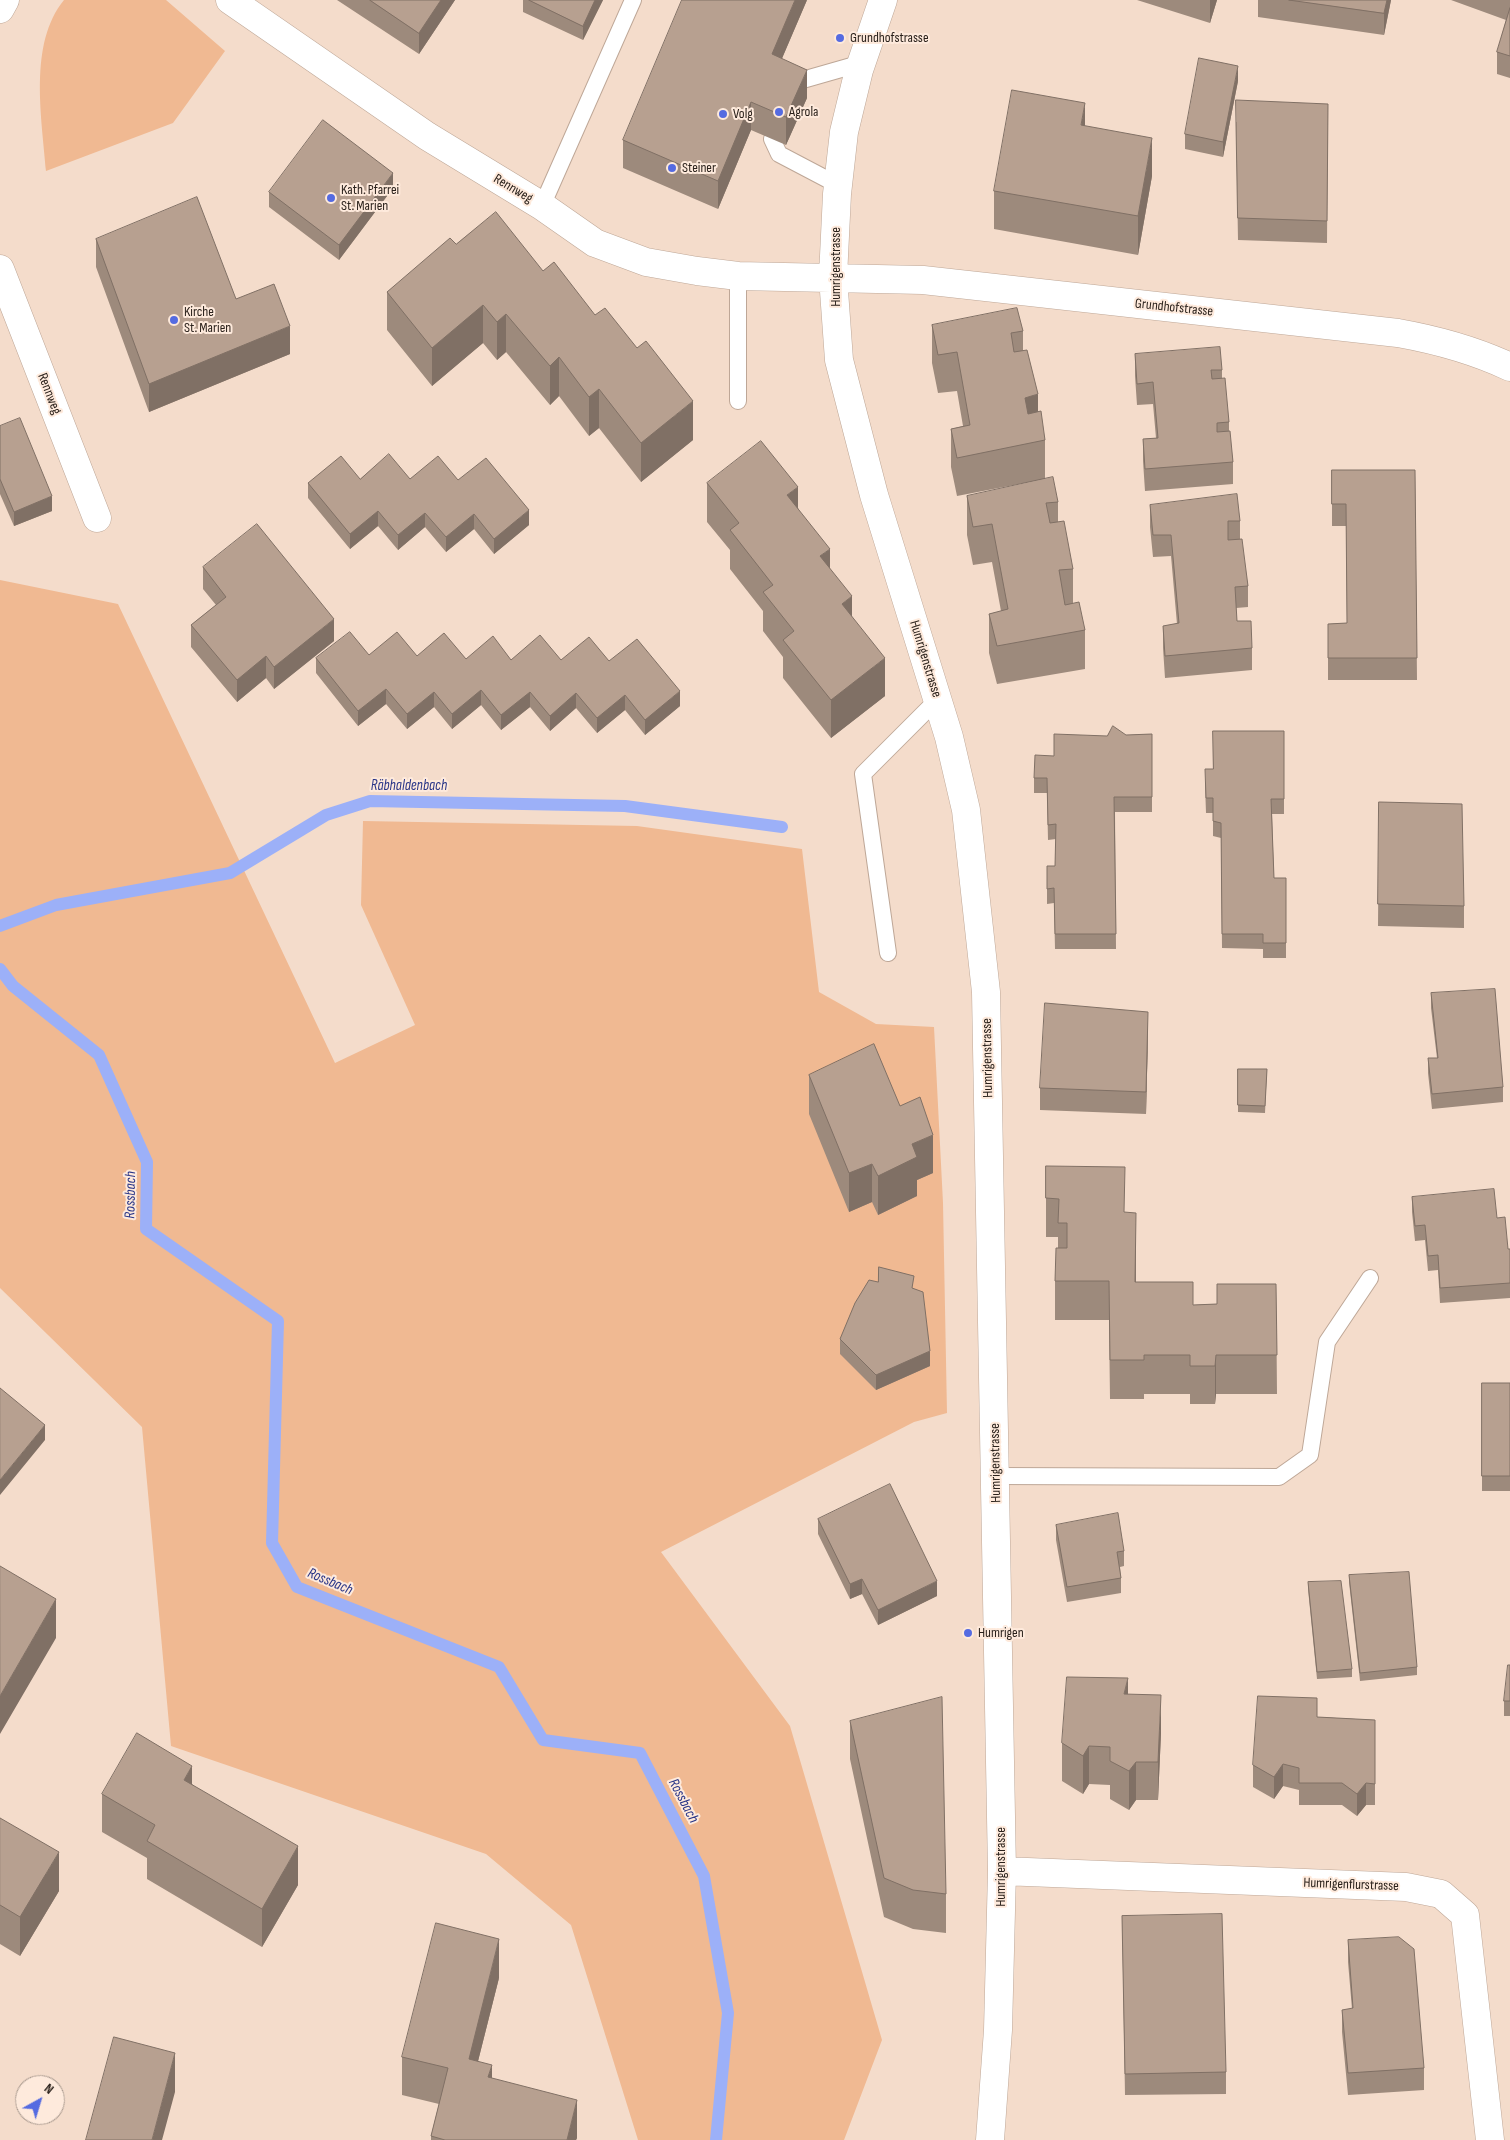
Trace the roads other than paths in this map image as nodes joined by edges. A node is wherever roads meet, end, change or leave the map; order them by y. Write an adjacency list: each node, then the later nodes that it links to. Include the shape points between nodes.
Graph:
1 (5, 0): 5 (street)
2 (230, 0): 10 (street, Rennweg, via 428,136)
3 (633, 0): 10 (lane)
4 (883, 0): 6 (street, Humrigenstrasse)
5 (0, 9)
6 (862, 63): 7 (lane, via 799,81); 9 (street, Humrigenstrasse, via 844,132)
7 (794, 91)
8 (772, 139): 9 (lane, via 779,154)
9 (838, 185): 13 (street, Humrigenstrasse)
10 (542, 206): 12 (street, Rennweg, via 595,243 646,262)
11 (0, 270): 16 (street, Rennweg)
12 (738, 276): 13 (street, Rennweg); 15 (lane)
13 (833, 277): 14 (street, Grundhofstrasse, via 923,280 1398,333 1438,340 1488,356); 17 (street, Humrigenstrasse, via 840,360 874,495)
14 (1510, 367)
15 (738, 401)
16 (97, 518)
17 (937, 700): 18 (lane, via 863,774); 20 (street, Humrigenstrasse, via 966,810 986,992)
18 (888, 953)
19 (1370, 1278): 20 (lane, via 1327,1342 1310,1455 1278,1477)
20 (996, 1476): 21 (street, Humrigenstrasse)
21 (1002, 1871): 22 (street, Humrigenstrasse, via 998,2030); 23 (street, Humrigenflurstrasse, via 1406,1887 1442,1894 1465,1915)
22 (990, 2140)
23 (1490, 2140)

